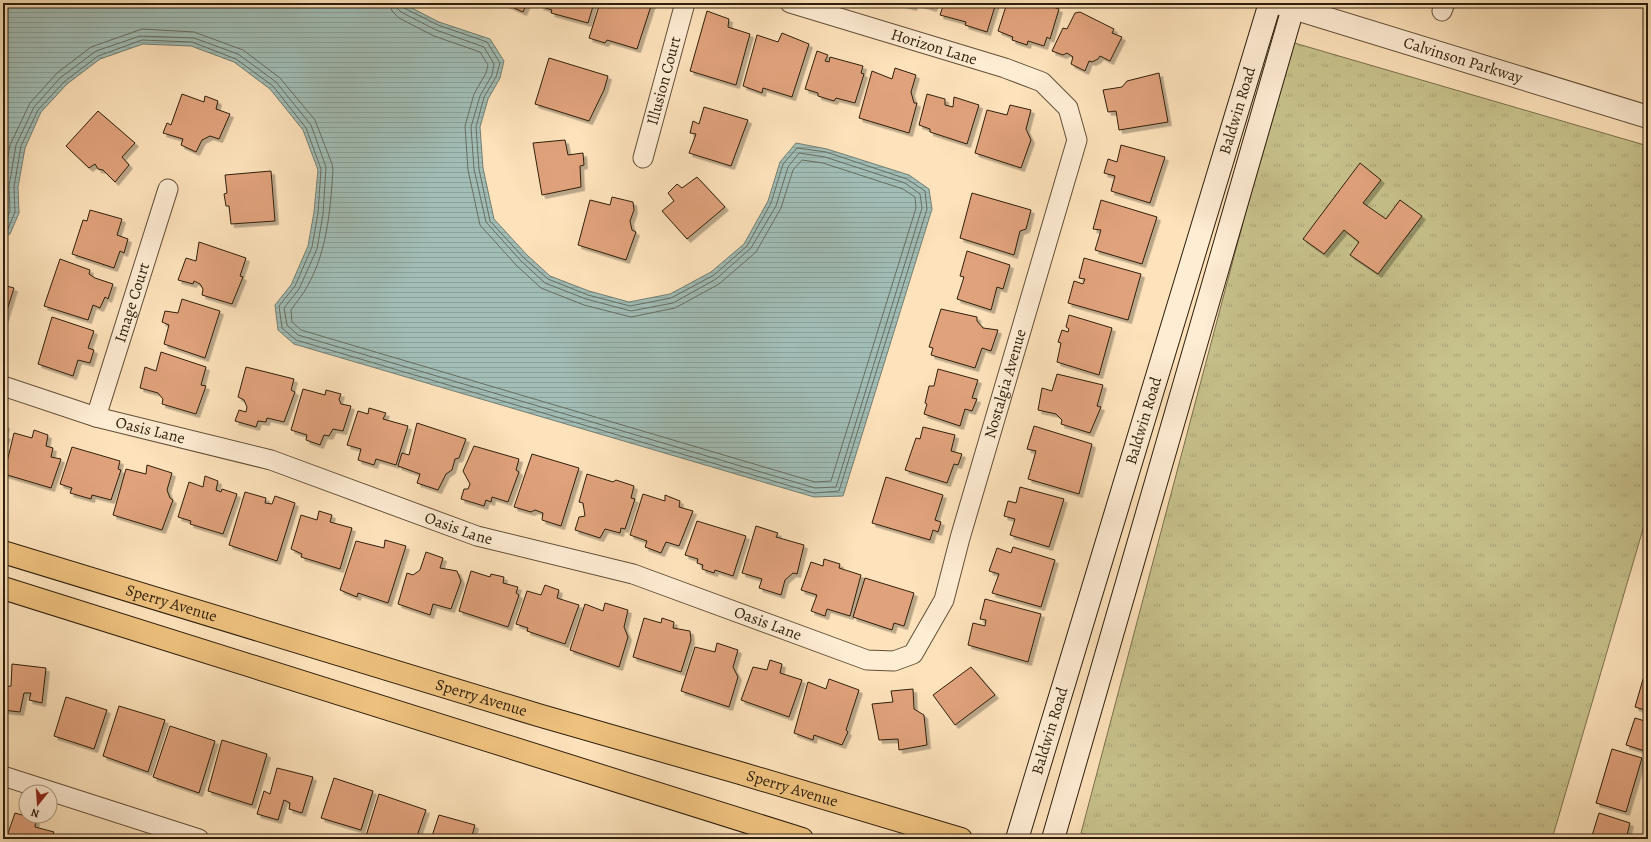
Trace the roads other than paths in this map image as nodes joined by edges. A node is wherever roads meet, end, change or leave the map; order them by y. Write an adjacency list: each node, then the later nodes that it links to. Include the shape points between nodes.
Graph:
1 (685, 3): 7 (street, Illusion Court)
2 (790, 3): 5 (street, Horizon Lane, via 1005,68 1042,82)
3 (1270, 3): 18 (main road, Baldwin Road)
4 (1289, 5): 6 (main road, Calvinson Parkway); 19 (main road, Baldwin Road)
5 (1068, 108): 13 (street, Nostalgia Avenue, via 1077,140 944,600)
6 (1648, 117)
7 (644, 158)
8 (168, 189): 10 (street, Image Court)
9 (3, 386): 10 (street, Oasis Lane)
10 (96, 417): 13 (street, Oasis Lane, via 271,460 477,536 633,574 867,660 894,662)
11 (3, 552): 17 (main road, Sperry Avenue, via 538,715)
12 (3, 588): 16 (main road)
13 (913, 654)
14 (3, 776): 15 (street)
15 (199, 839)
16 (802, 839)
17 (961, 839)
18 (1017, 839)
19 (1053, 839)

